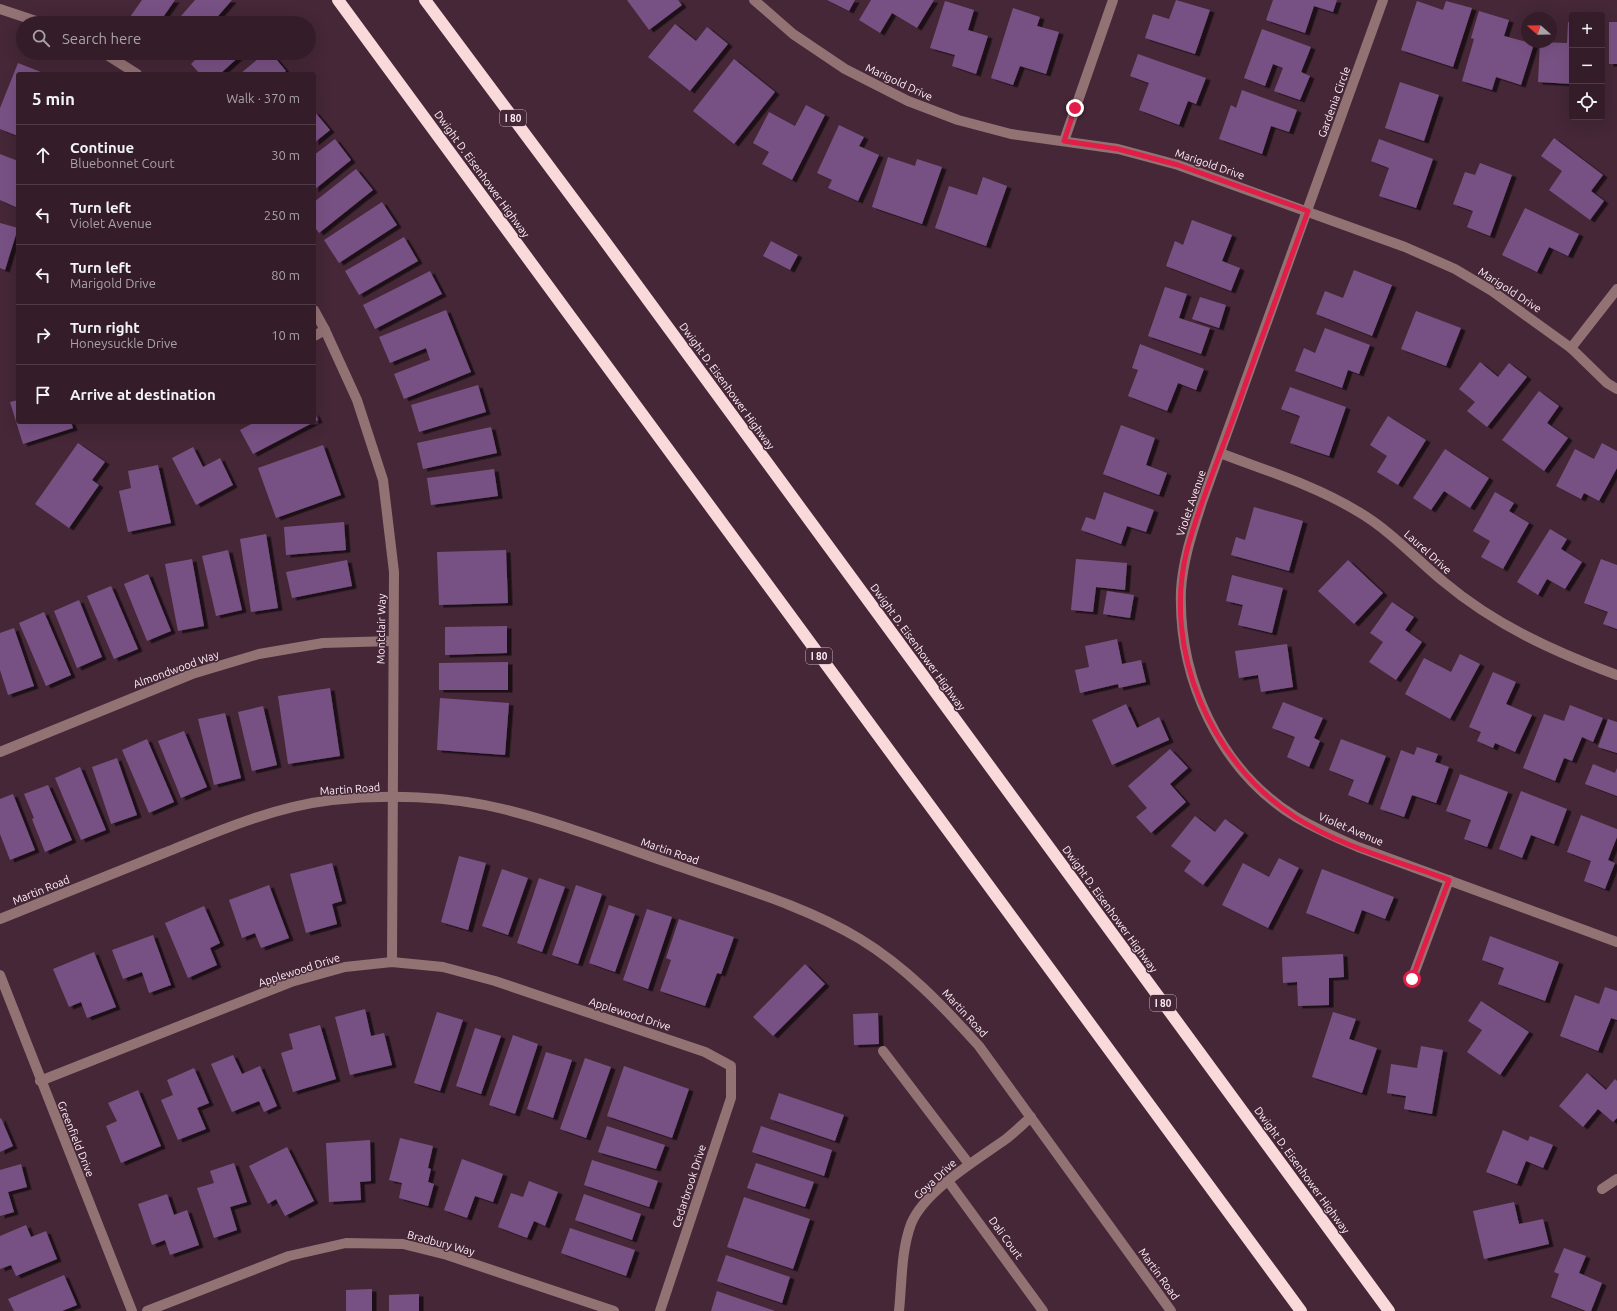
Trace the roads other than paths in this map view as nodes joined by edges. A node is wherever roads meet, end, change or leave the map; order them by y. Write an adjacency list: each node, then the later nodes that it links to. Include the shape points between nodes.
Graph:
1 (338, 0): 44 (highway, Dwight D. Eisenhower Highway / I 80)
2 (426, 0): 45 (highway, Dwight D. Eisenhower Highway / I 80)
3 (754, 0): 10 (street, Marigold Drive, via 793,34 845,69 908,101 958,120 1011,134)
4 (1113, 0): 10 (street)
5 (1384, 0): 11 (street, Gardenia Circle)
6 (0, 9): 7 (street)
7 (21, 16)
8 (115, 60): 9 (street)
9 (134, 72)
10 (1064, 141): 11 (street, Marigold Drive, via 1118,149 1178,165)
11 (1308, 211): 16 (street, Marigold Drive, via 1406,247 1455,269); 18 (street, Violet Avenue)
12 (1617, 289): 16 (street)
13 (316, 314): 14 (street, Montclair Way)
14 (325, 330): 15 (street); 19 (street, Montclair Way, via 357,400 383,480 394,572)
15 (316, 335)
16 (1571, 348): 17 (street, Marigold Drive)
17 (1617, 390)
18 (1220, 453): 20 (street, Laurel Drive, via 1313,488 1358,511 1401,542 1444,583 1491,616 1539,644); 23 (street, Violet Avenue, via 1187,552 1182,589 1183,631 1190,670 1203,708 1214,730 1247,776 1295,817 1328,835)
19 (393, 641): 21 (street, Almondwood Way, via 323,643 259,654 192,674); 22 (street, Montclair Way)
20 (1617, 674)
21 (0, 752)
22 (394, 798): 24 (street, Martin Road, via 331,800 265,814); 26 (street, Montclair Way); 32 (street, Martin Road, via 451,800 502,809 721,881 811,914 860,939 923,987 979,1046)
23 (1449, 880): 25 (street, Violet Avenue); 28 (street)
24 (0, 919)
25 (1617, 942)
26 (392, 962): 30 (street, Applewood Drive, via 443,967 495,981 705,1052); 31 (street, Applewood Drive, via 345,967 291,982)
27 (0, 975): 31 (street, Greenfield Drive)
28 (1412, 979)
29 (883, 1051): 33 (street)
30 (731, 1066): 40 (street, Cedarbrook Drive, via 731,1098)
31 (40, 1081): 37 (street, Greenfield Drive)
32 (1031, 1117): 33 (street, Goya Drive, via 1008,1138); 43 (street, Martin Road)
33 (969, 1164): 35 (street, Goya Drive)
34 (1617, 1178): 36 (street)
35 (948, 1181): 41 (street, Goya Drive, via 926,1202 912,1222 904,1247); 42 (street, Dali Court)
36 (1602, 1189)
37 (132, 1311)
38 (147, 1311): 39 (street, Bradbury Way, via 289,1256 346,1243 403,1244 439,1253)
39 (614, 1311)
40 (660, 1311)
41 (899, 1311)
42 (1044, 1311)
43 (1171, 1311)
44 (1300, 1311)
45 (1389, 1311)

